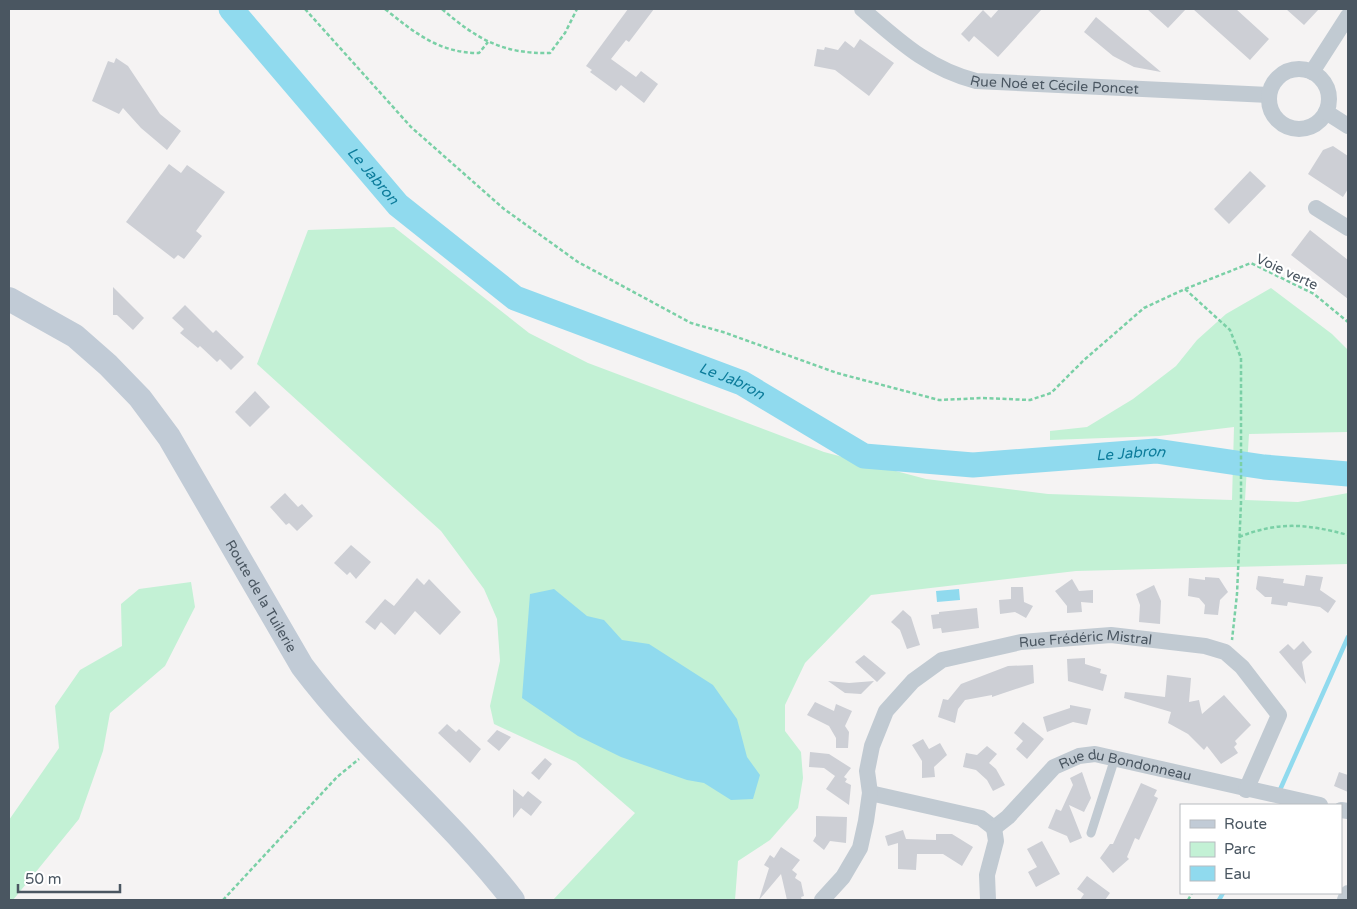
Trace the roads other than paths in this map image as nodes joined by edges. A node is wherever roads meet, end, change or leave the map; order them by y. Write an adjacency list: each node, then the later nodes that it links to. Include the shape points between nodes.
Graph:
1 (862, 9): 4 (street, Rue Noé et Cécile Poncet, via 920,58 976,81)
2 (1348, 16): 3 (street)
3 (1312, 72): 4 (street, via 1297,69 1282,74); 5 (street, via 1319,76 1328,90)
4 (1269, 95): 5 (street, via 1271,110 1280,122 1294,129 1309,128)
5 (1326, 112): 6 (street)
6 (1348, 126)
7 (1316, 208): 8 (street)
8 (1348, 228)
9 (9, 299): 17 (main road, Route de la Tuilerie, via 75,336 140,398 169,437 297,659 320,691 484,863)
10 (1115, 758): 11 (street, Rue du Bondonneau); 14 (street, Rue du Bondonneau, via 1095,754 1079,756 1054,767); 15 (lane)
11 (1246, 790): 12 (street, Rue Frédéric Mistral, via 1279,715 1242,668 1225,652 1205,646 1111,635 1021,642 942,660 913,681 886,711 872,746 867,771); 13 (street, Rue du Bondonneau)
12 (870, 793): 14 (street, via 981,818); 18 (street, Rue Frédéric Mistral, via 860,848 843,877)
13 (1315, 804)
14 (994, 828): 19 (street, via 996,841 987,875)
15 (1091, 833)
16 (1348, 893): 20 (street)
17 (513, 900)
18 (822, 900)
19 (988, 900)
20 (1345, 900)

